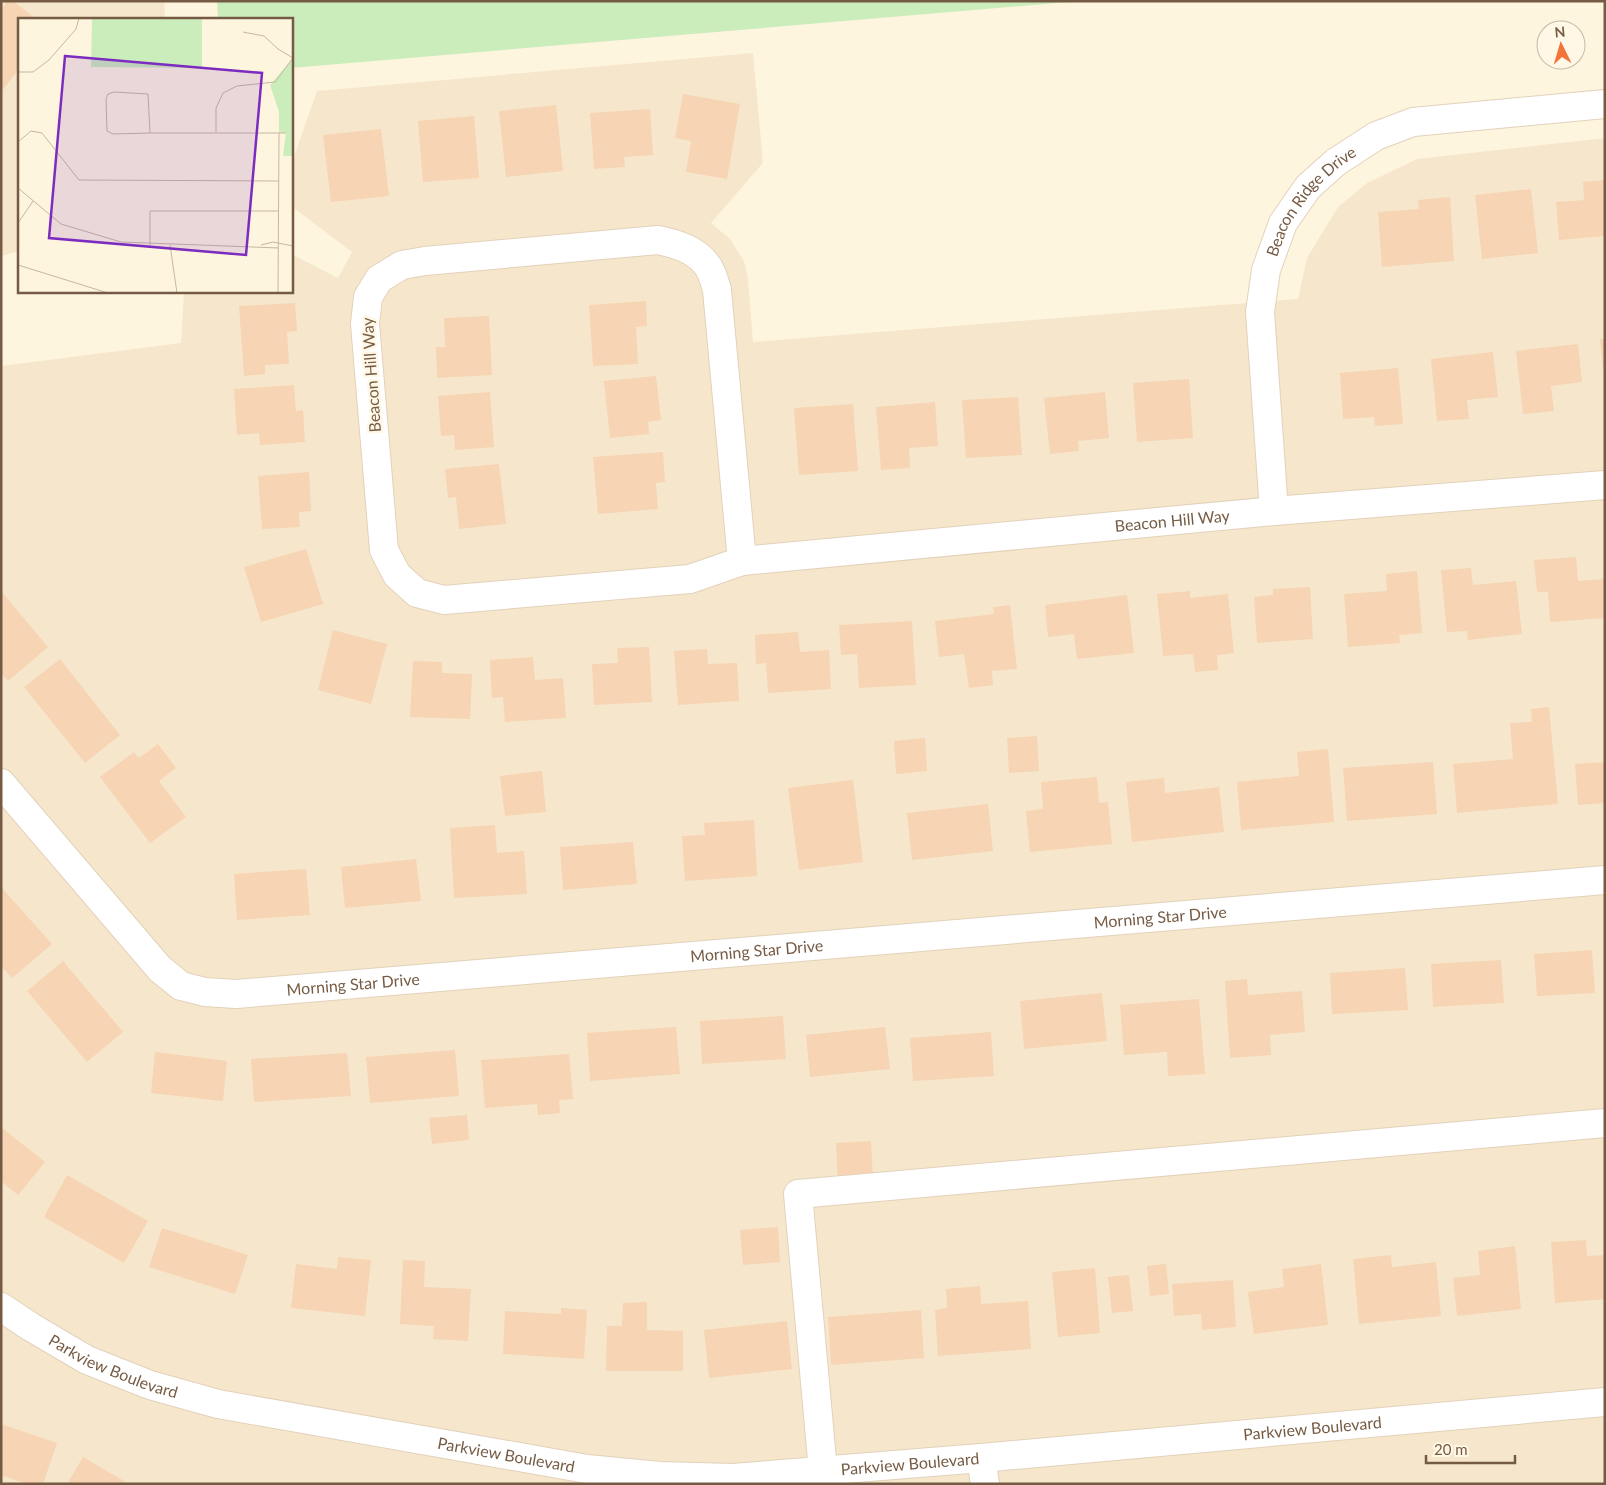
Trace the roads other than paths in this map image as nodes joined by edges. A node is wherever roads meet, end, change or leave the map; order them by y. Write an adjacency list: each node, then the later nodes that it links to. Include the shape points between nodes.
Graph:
1 (1605, 104): 3 (street, Beacon Ridge Drive, via 1413,122 1376,136 1336,162 1308,188 1283,223 1266,270 1260,312)
2 (1605, 485): 3 (street, Beacon Hill Way)
3 (1274, 511): 4 (street, Beacon Hill Way)
4 (742, 561): 4 (street, Beacon Hill Way, via 690,579 444,600 417,593 397,575 384,550 365,324 368,297 379,279 402,265 425,261 658,240 678,244 695,254 708,267 717,290)
5 (1, 782): 6 (street, Morning Star Drive, via 160,969 181,986 236,994)
6 (1605, 880)
7 (1605, 1123): 10 (street, via 798,1194)
8 (1, 1307): 10 (street, Parkview Boulevard, via 87,1360 150,1385 218,1404 587,1469 732,1478)
9 (1605, 1402): 11 (street, Parkview Boulevard)
10 (823, 1470): 11 (street, Parkview Boulevard)
11 (983, 1471)

